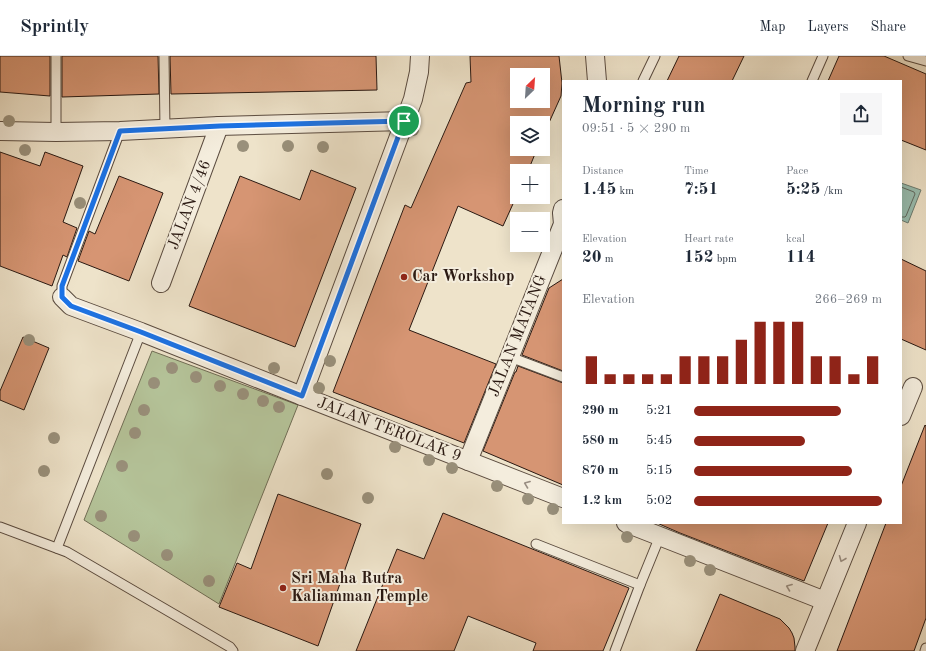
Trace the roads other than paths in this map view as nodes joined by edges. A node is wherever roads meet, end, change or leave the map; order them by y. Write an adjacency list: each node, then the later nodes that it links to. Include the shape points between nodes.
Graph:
1 (56, 56): 17 (lane)
2 (164, 56): 14 (lane)
3 (420, 56): 12 (street, via 413,99)
4 (595, 56): 9 (street)
5 (654, 56): 10 (lane)
6 (822, 56): 11 (lane)
7 (908, 56): 8 (lane)
8 (926, 61)
9 (599, 80)
10 (643, 80)
11 (812, 80)
12 (404, 121): 13 (street); 25 (street)
13 (220, 126): 14 (street); 19 (street, JALAN 4/46)
14 (165, 129): 16 (street)
15 (0, 131): 17 (street)
16 (120, 131): 17 (street); 20 (lane, via 62,286)
17 (56, 132)
18 (562, 227): 22 (street, JALAN MATANG)
19 (161, 283)
20 (62, 297): 21 (street, JALAN TEROLAK 9, via 71,306)
21 (141, 332): 25 (street, JALAN TEROLAK 9); 34 (lane)
22 (510, 357): 23 (lane); 27 (street, JALAN MATANG)
23 (562, 377)
24 (913, 387): 26 (street)
25 (302, 396): 27 (street, JALAN TEROLAK 9)
26 (902, 414)
27 (468, 461): 28 (street, JALAN TEROLAK 9, one-way to 27)
28 (562, 498)
29 (629, 524): 32 (street)
30 (857, 524): 36 (street, one-way to 36)
31 (0, 527): 34 (lane)
32 (660, 536): 35 (lane); 36 (street, one-way to 32)
33 (536, 544): 35 (lane)
34 (57, 548): 37 (lane)
35 (640, 585): 38 (lane)
36 (825, 601): 39 (street)
37 (233, 651)
38 (615, 651)
39 (805, 651)

